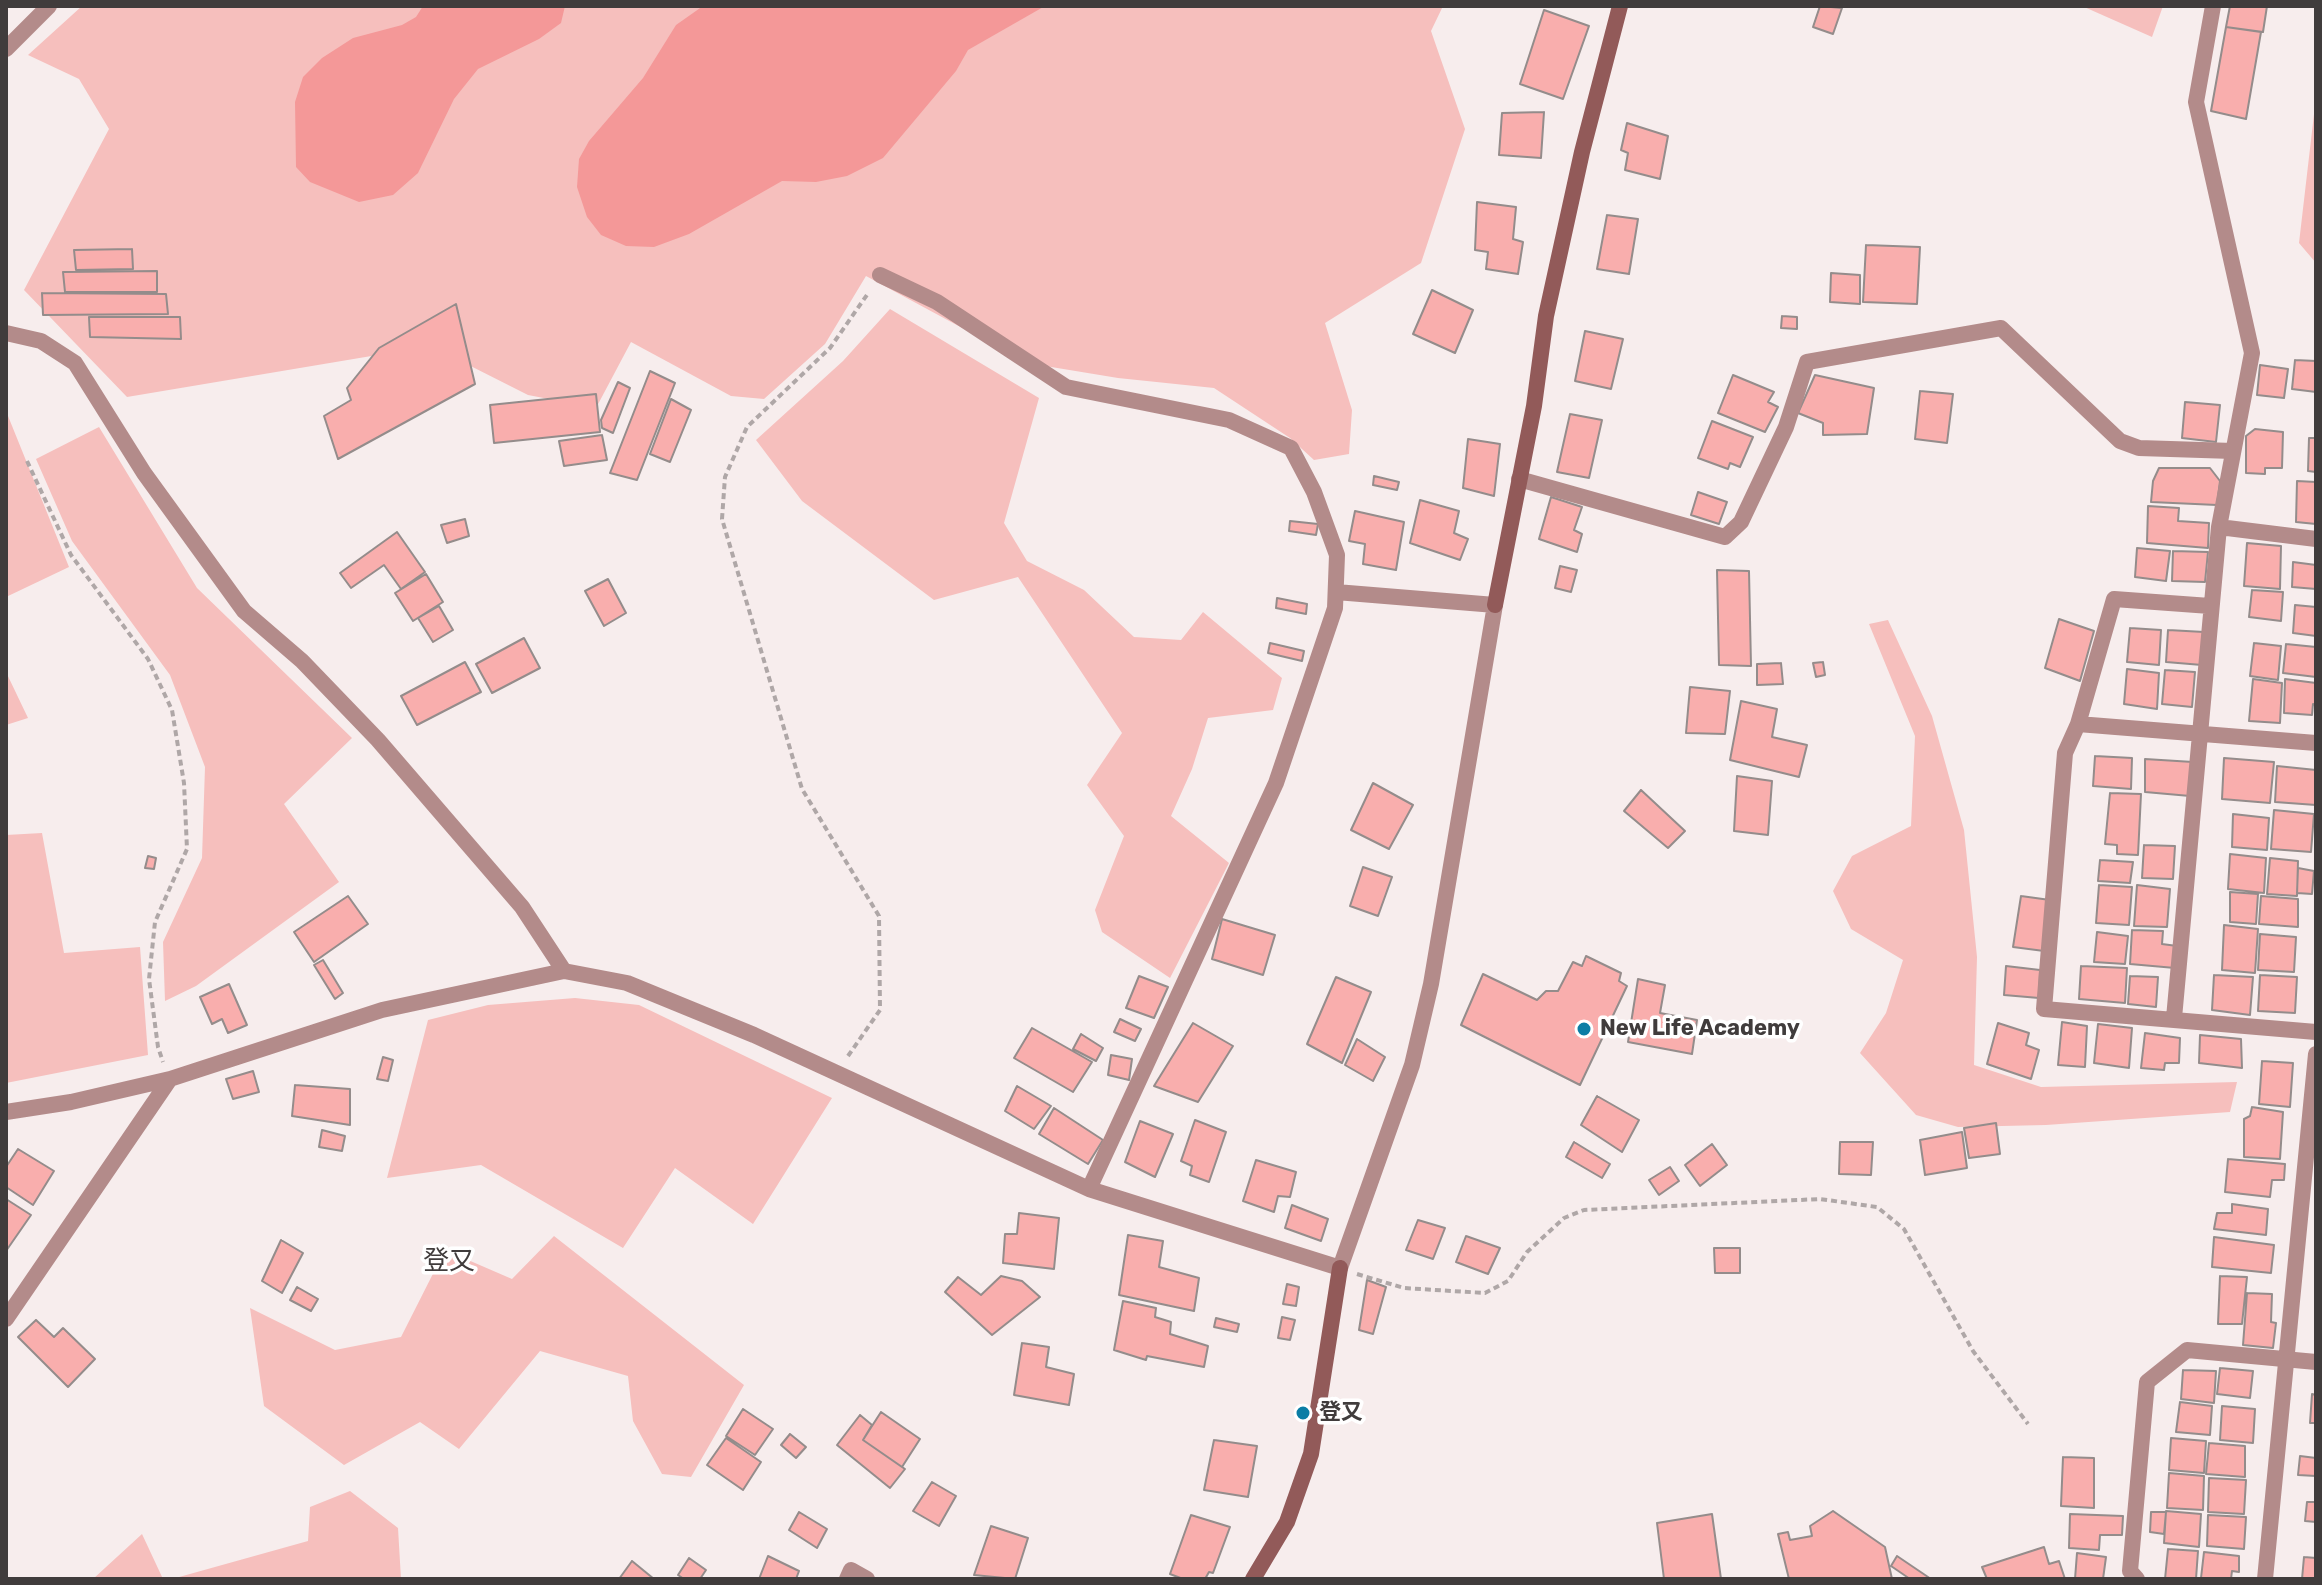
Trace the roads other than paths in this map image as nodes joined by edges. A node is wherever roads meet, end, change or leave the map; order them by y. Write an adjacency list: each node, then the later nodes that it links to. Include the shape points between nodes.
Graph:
1 (49, 6): 4 (street)
2 (1620, 6): 8 (street, via 1546,316)
3 (2213, 6): 7 (street, via 2196,102 2252,353)
4 (6, 49)
5 (880, 275): 11 (street, via 937,302 1066,387 1229,420 1291,448 1337,555)
6 (6, 333): 17 (street, via 41,341 75,363 144,473 244,611 302,661 378,740 522,907)
7 (2233, 451): 8 (street, via 2139,448 2120,441 2001,328 1807,362 1786,427 1748,509 1725,537); 9 (street)
8 (1519, 479): 12 (street)
9 (2219, 527): 10 (street); 13 (street)
10 (2316, 539)
11 (1336, 592): 12 (street); 23 (street, via 1276,783)
12 (1495, 605): 24 (street, via 1419,1038)
13 (2210, 606): 14 (street, via 2114,599); 15 (street)
14 (2078, 724): 15 (street); 18 (street, via 2065,753 2044,1009)
15 (2199, 733): 16 (street); 18 (street)
16 (2316, 743)
17 (564, 971): 21 (street, via 382,1010); 23 (street, via 627,983 838,1071)
18 (2174, 1018): 19 (street)
19 (2316, 1032)
20 (2316, 1054): 26 (street)
21 (170, 1079): 22 (street); 25 (street)
22 (6, 1112)
23 (1089, 1189): 24 (street)
24 (1340, 1268): 30 (street, via 1311,1454 1287,1522)
25 (6, 1319)
26 (2286, 1359): 27 (street); 31 (street, via 2187,1350 2147,1382 2130,1571); 32 (street)
27 (2316, 1362)
28 (847, 1579): 29 (street, via 851,1570)
29 (867, 1579)
30 (1253, 1579)
31 (2137, 1579)
32 (2265, 1579)

